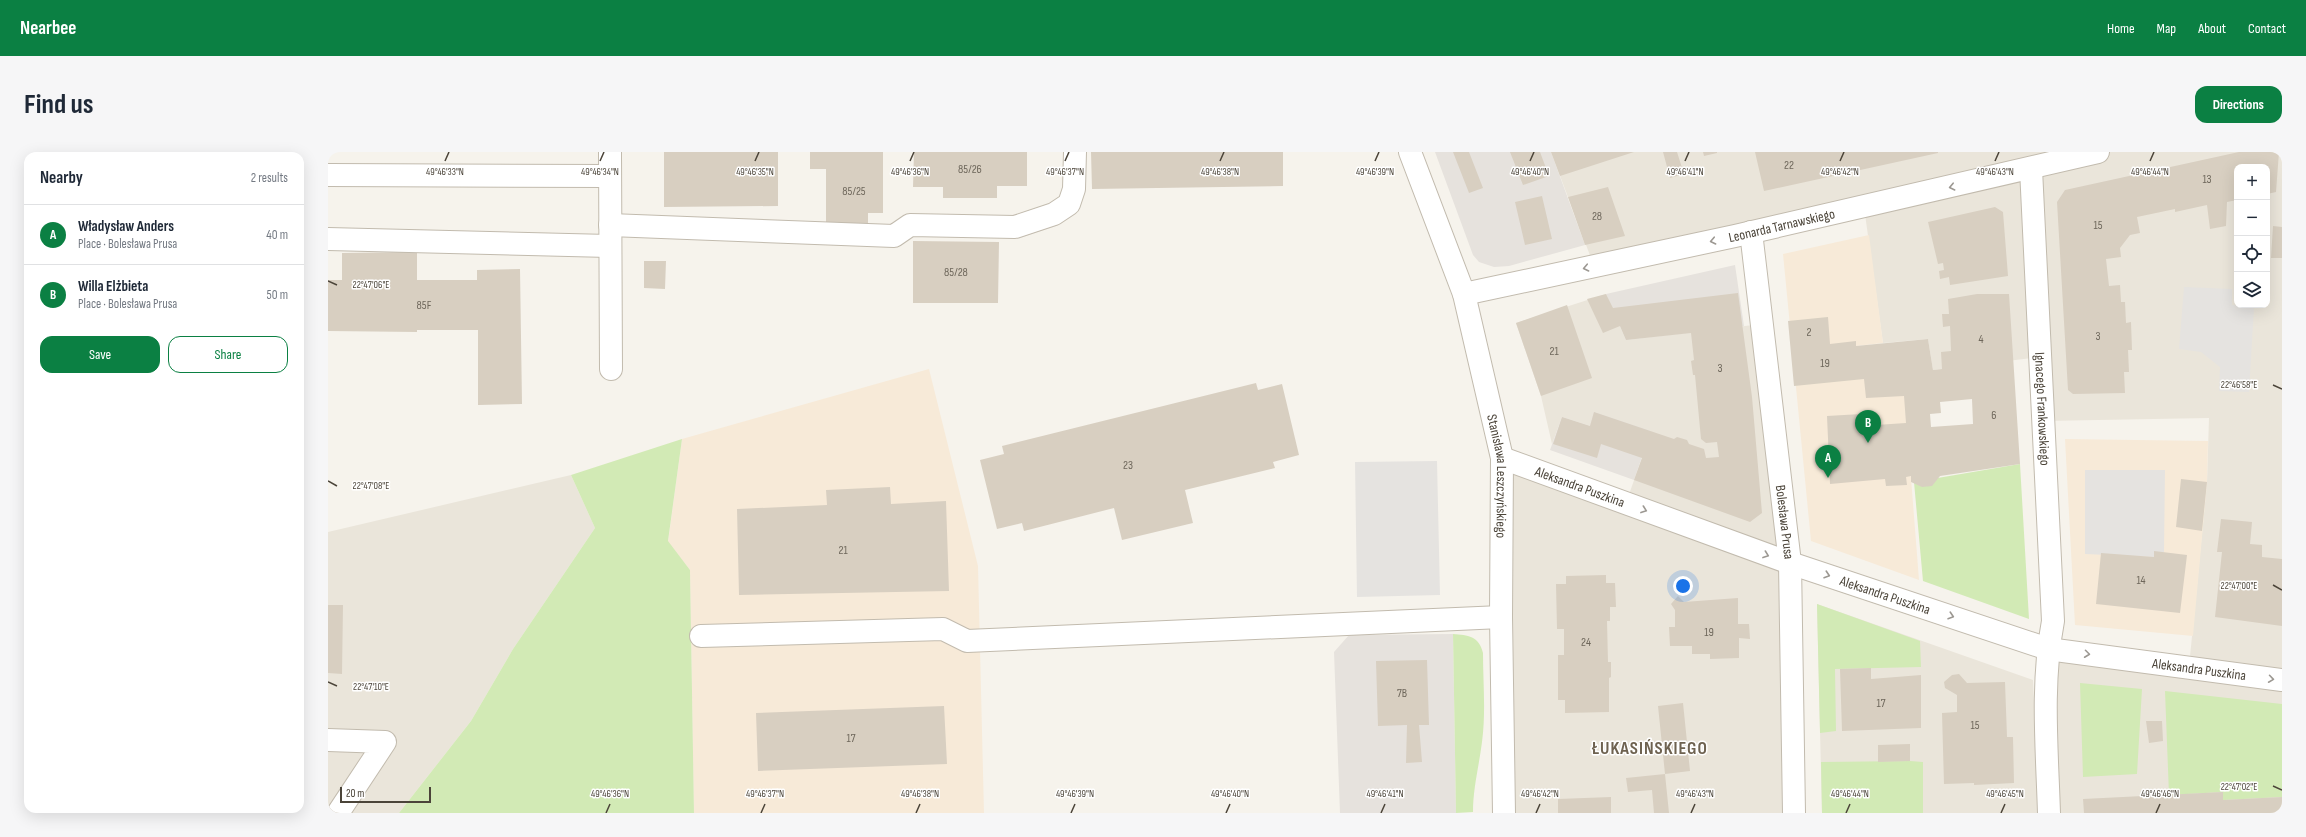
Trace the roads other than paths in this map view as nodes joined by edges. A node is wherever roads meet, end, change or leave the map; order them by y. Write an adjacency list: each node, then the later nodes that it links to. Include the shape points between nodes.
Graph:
1 (610, 152): 7 (street)
2 (1075, 152): 9 (street, via 1074,189 1069,204 1054,214 1015,227 910,225 894,236)
3 (1410, 152): 11 (street, Stanisława Leszczyńskiego)
4 (2098, 152): 5 (street, Leonarda Tarnawskiego)
5 (2031, 169): 8 (street, Leonarda Tarnawskiego, one-way to 8); 17 (street, Ignacego Frankowskiego, via 2053,621)
6 (328, 175): 7 (street)
7 (610, 176): 9 (street)
8 (1751, 232): 11 (street, Leonarda Tarnawskiego, one-way to 11); 14 (street, Bolesława Prusa)
9 (610, 235): 10 (street); 12 (street)
10 (328, 239)
11 (1464, 294): 13 (street, Stanisława Leszczyńskiego)
12 (611, 369)
13 (1502, 458): 14 (street, Aleksandra Puszkina, one-way to 14); 15 (street, Stanisława Leszczyńskiego)
14 (1790, 563): 17 (street, Aleksandra Puszkina, one-way to 17); 22 (street, Bolesława Prusa)
15 (1501, 617): 16 (street, via 967,641 943,629); 21 (street, Stanisława Leszczyńskiego)
16 (701, 636)
17 (2048, 649): 18 (street, Aleksandra Puszkina, one-way to 18); 23 (street, Ignacego Frankowskiego, via 2046,693)
18 (2282, 680)
19 (328, 740): 20 (street, via 386,742)
20 (338, 813)
21 (1504, 813)
22 (1794, 813)
23 (2049, 813)

